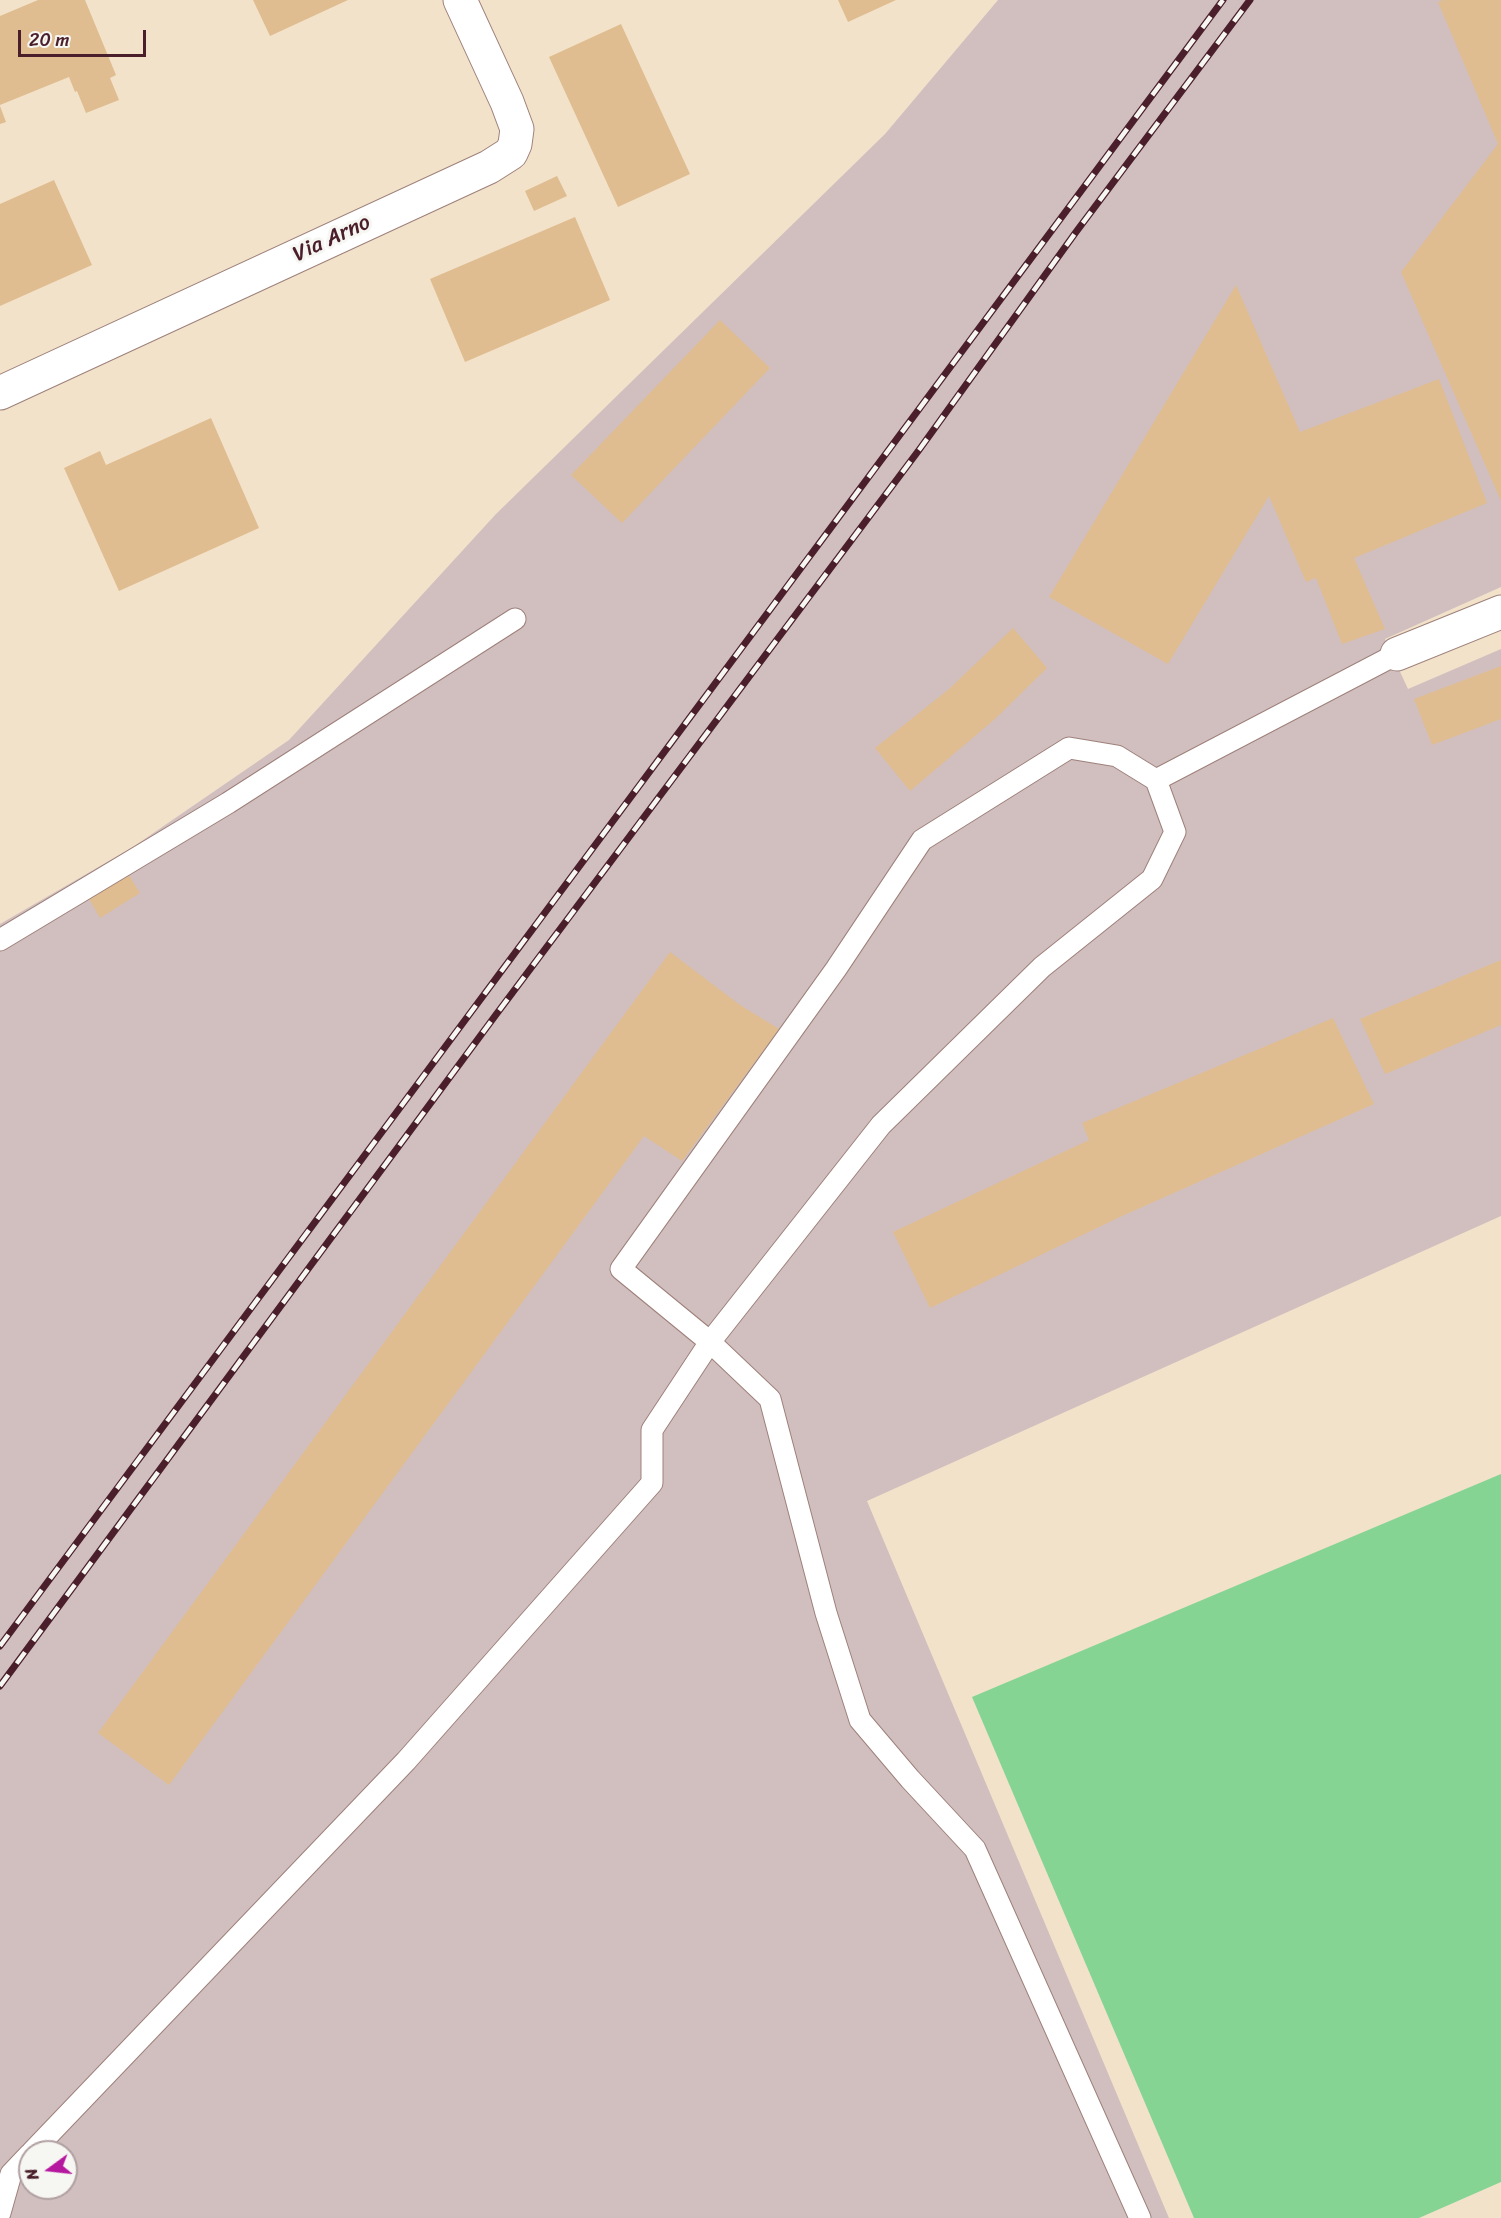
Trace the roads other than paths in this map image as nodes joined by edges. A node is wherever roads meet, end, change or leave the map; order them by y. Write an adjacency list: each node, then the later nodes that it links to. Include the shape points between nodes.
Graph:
1 (460, 0): 2 (street, Via Arno, via 517,129 511,153)
2 (0, 393)
3 (1501, 612): 5 (street)
4 (515, 619): 7 (lane, via 228,803)
5 (1397, 654): 6 (lane)
6 (1156, 780): 8 (lane, via 1175,832 1152,879 1042,967 881,1125); 8 (lane, via 1117,756 1069,748 922,840 836,969 621,1269)
7 (0, 940)
8 (710, 1342): 9 (lane, via 652,1430 652,1483 406,1761); 13 (lane, via 770,1399 826,1613 860,1720 975,1849)
9 (43, 2140)
10 (18, 2164): 11 (lane)
11 (6, 2174): 12 (lane)
12 (0, 2213)
13 (1140, 2218)

